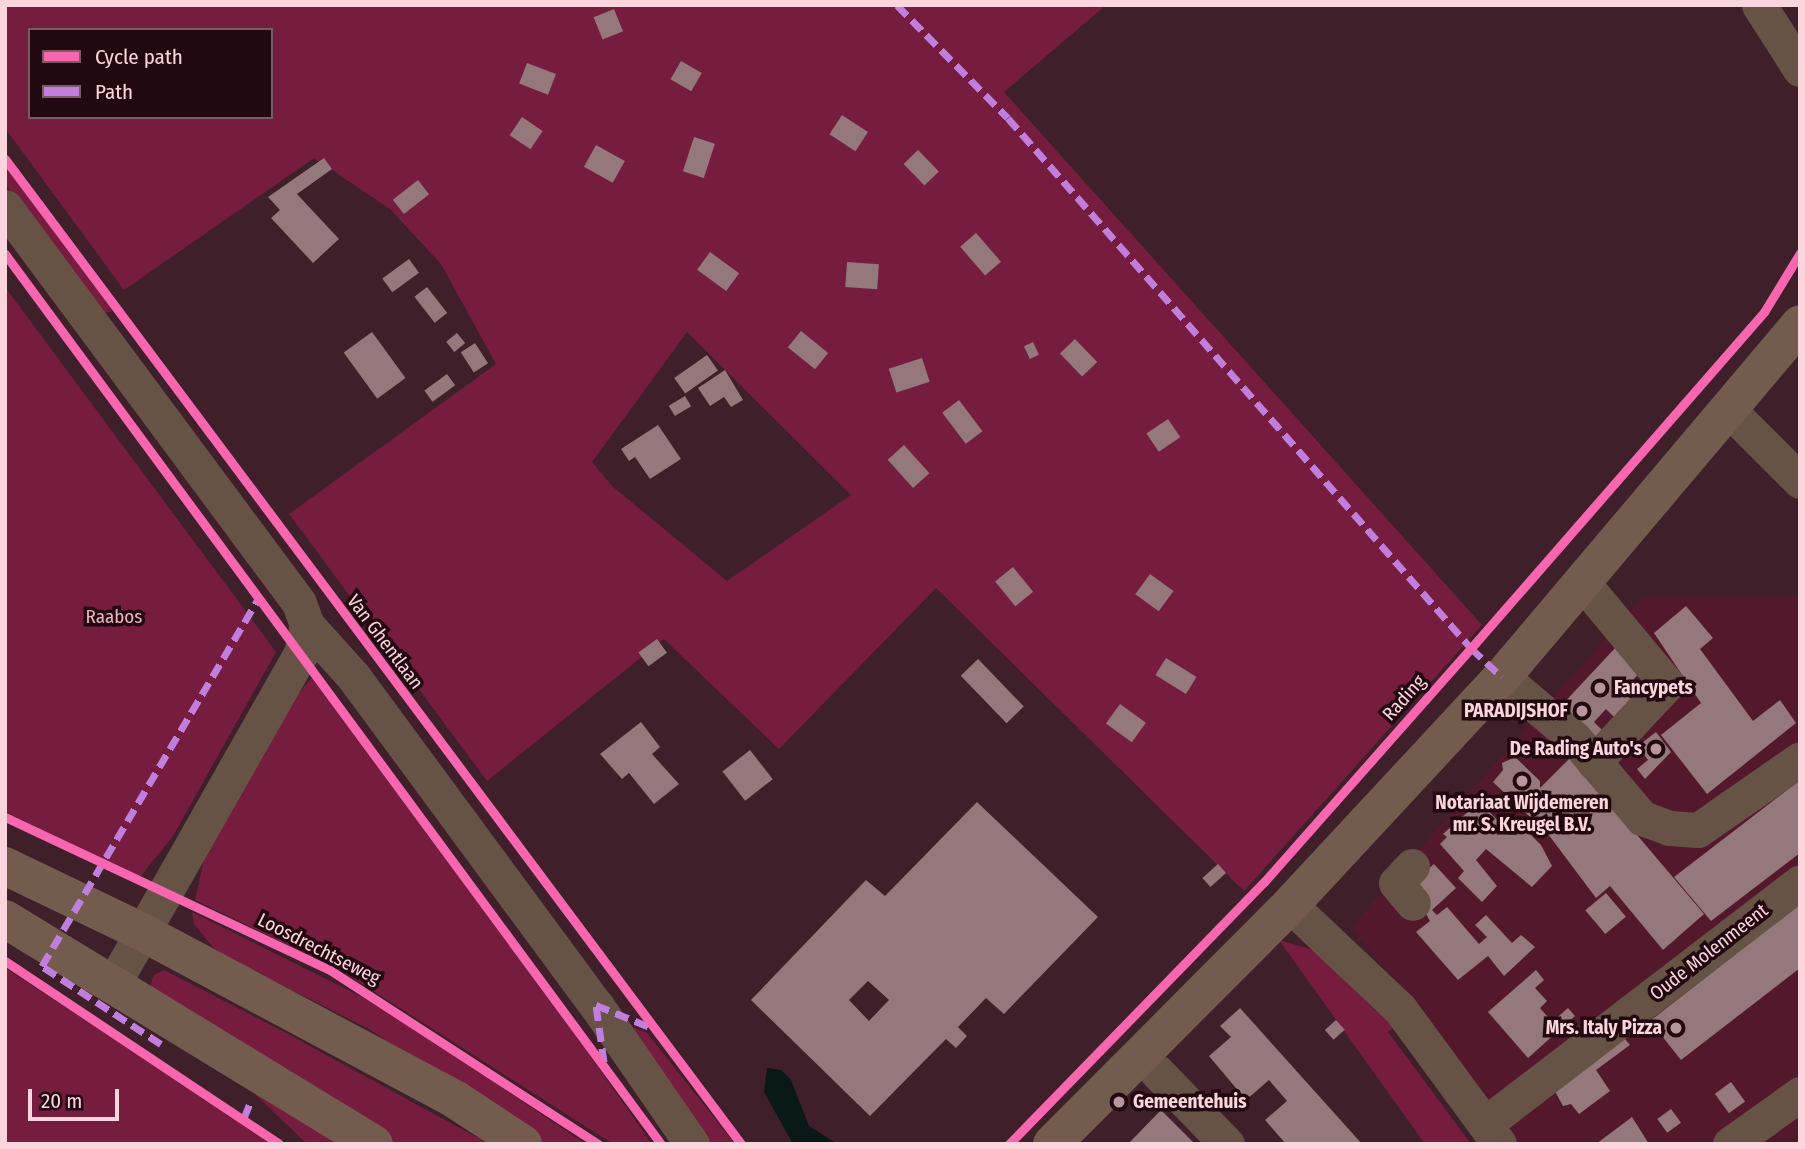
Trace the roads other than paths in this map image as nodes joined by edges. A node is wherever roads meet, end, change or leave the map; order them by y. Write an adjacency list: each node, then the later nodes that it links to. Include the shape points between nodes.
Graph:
1 (1759, 5): 2 (street)
2 (1800, 69)
3 (5, 207): 8 (street, via 299,603)
4 (1800, 324): 5 (main road)
5 (1729, 410): 6 (street); 7 (main road)
6 (1800, 481)
7 (1582, 582): 9 (main road); 11 (street, via 1667,684)
8 (307, 625): 18 (street, via 301,653); 23 (street, via 354,676)
9 (1502, 677): 11 (street); 16 (main road)
10 (1800, 759): 11 (street, via 1698,830 1669,828 1642,818)
11 (1594, 762)
12 (5, 866): 18 (main road)
13 (1412, 866): 15 (street, via 1396,883)
14 (1800, 882): 22 (street, Oude Molenmeent)
15 (1413, 903)
16 (1290, 905): 22 (street, Oude Molenmeent, via 1400,1009); 26 (main road)
17 (5, 919): 19 (main road)
18 (142, 932): 19 (street); 25 (main road, via 456,1101)
19 (113, 984): 24 (main road)
20 (1156, 1071): 27 (street)
21 (1800, 1094): 28 (street)
22 (1492, 1134)
23 (689, 1140)
24 (374, 1144)
25 (523, 1144)
26 (1052, 1144)
27 (1227, 1144)
28 (1730, 1144)

